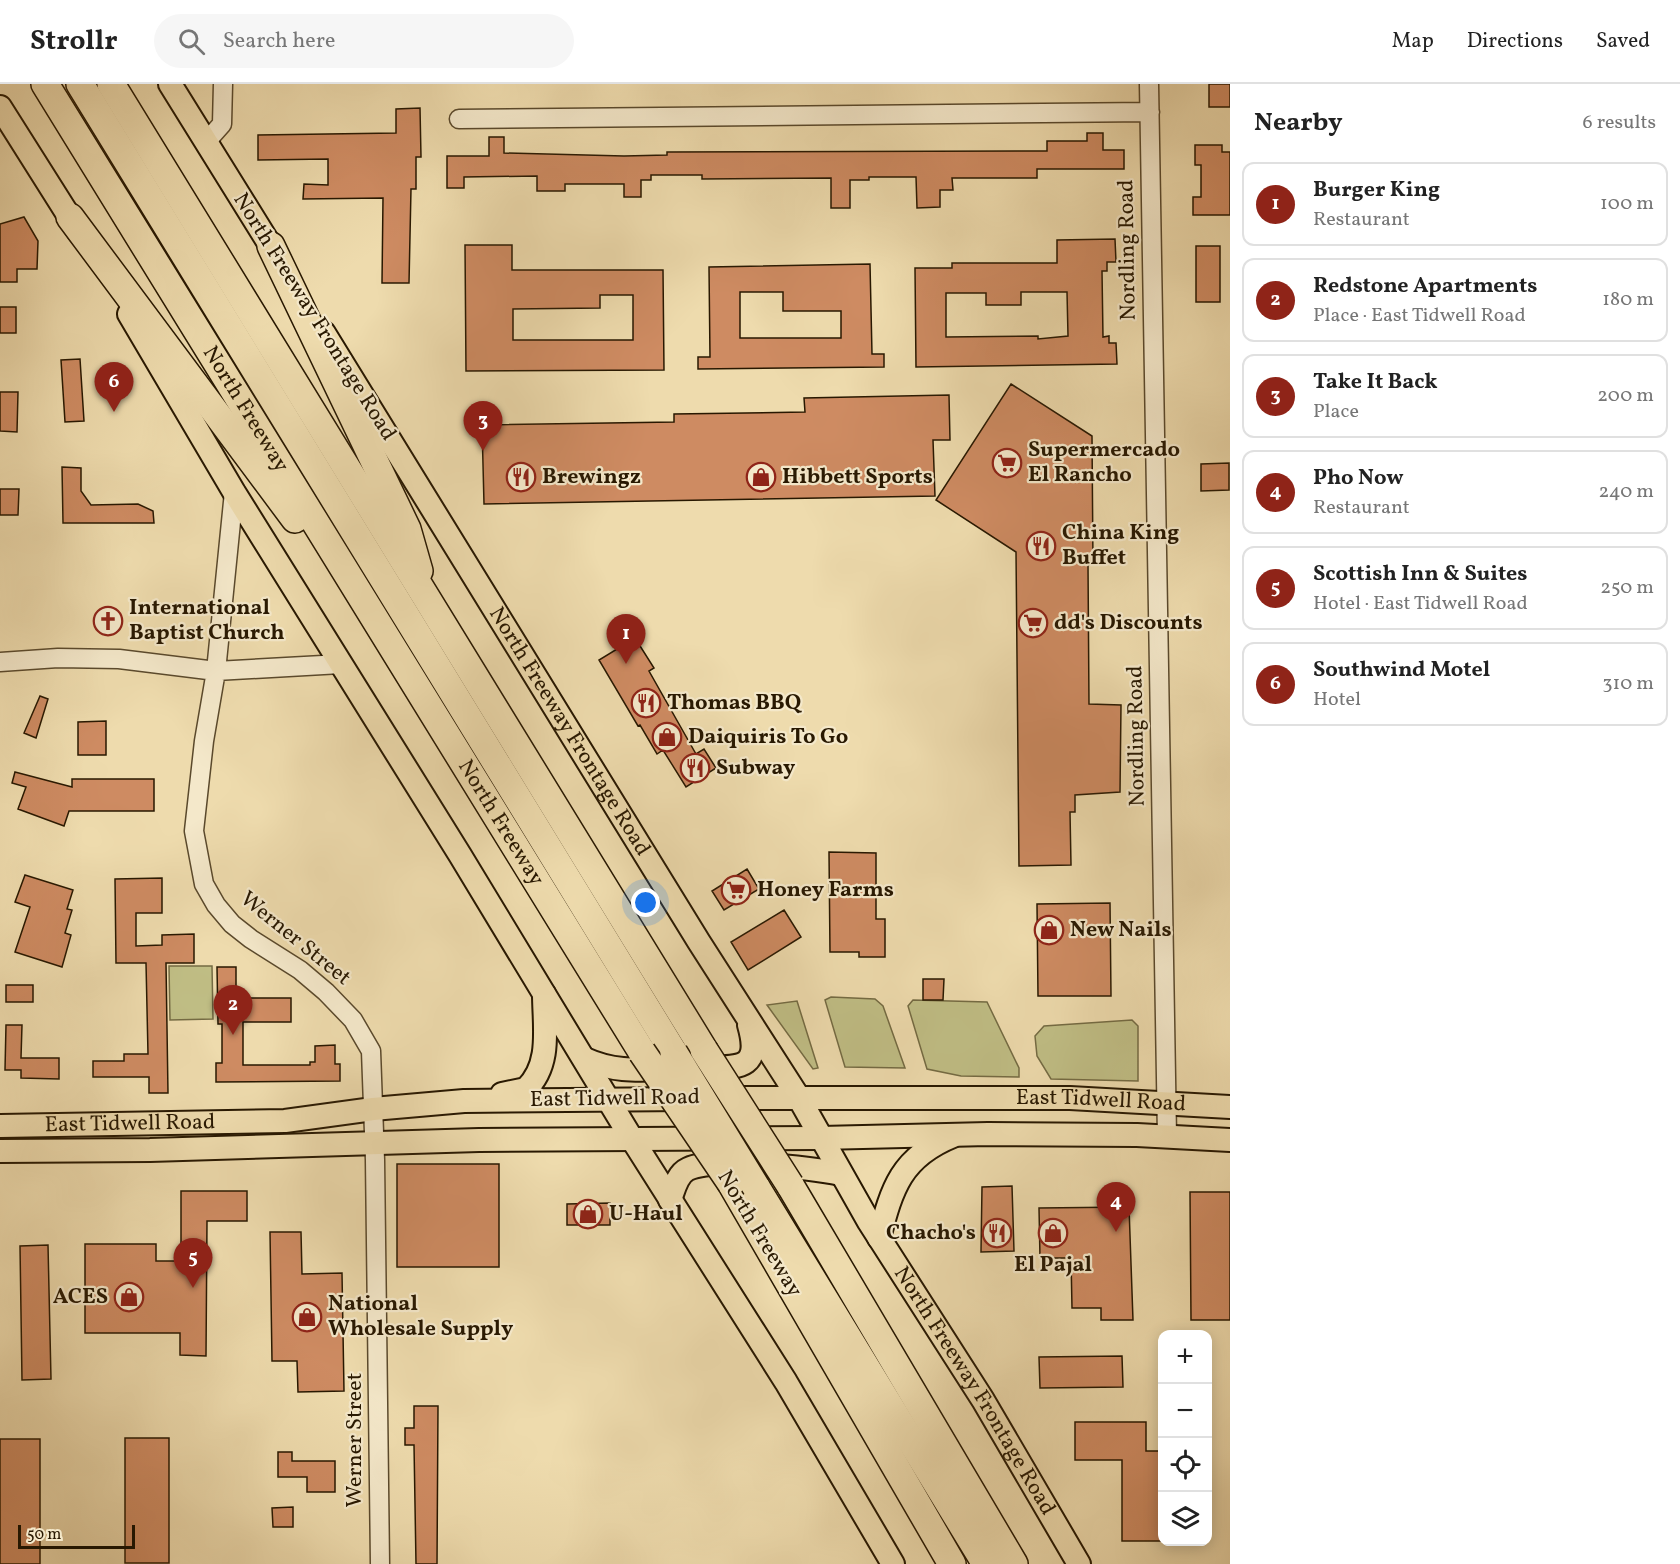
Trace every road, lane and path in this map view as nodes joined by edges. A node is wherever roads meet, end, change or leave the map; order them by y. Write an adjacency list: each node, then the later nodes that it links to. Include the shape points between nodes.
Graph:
1 (45, 84): 18 (highway, North Freeway)
2 (80, 84): 41 (highway, North Freeway, bridge, via 674,1053)
3 (111, 84): 14 (highway)
4 (170, 84): 10 (main road, North Freeway Frontage Road)
5 (223, 84): 10 (street, via 222,124)
6 (1149, 84): 8 (street, Nordling Road)
7 (0, 107): 11 (main road)
8 (1150, 112): 9 (street); 26 (street, Nordling Road)
9 (459, 119)
10 (206, 142): 12 (main road, North Freeway Frontage Road)
11 (70, 217): 13 (main road); 18 (highway)
12 (271, 246): 14 (highway, via 407,529); 20 (main road, North Freeway Frontage Road)
13 (234, 492): 16 (main road); 17 (street, Werner Street)
14 (427, 602): 48 (highway, bridge, via 790,1185)
15 (0, 662): 17 (street, via 119,659)
16 (341, 664): 17 (street); 19 (main road)
17 (216, 671): 28 (street, Werner Street, via 194,831 204,884 232,924 300,970 353,1020 370,1051)
18 (414, 681): 41 (highway, North Freeway, bridge, via 642,1052)
19 (544, 994): 21 (main road); 25 (main road, via 545,1052 535,1080 526,1089)
20 (747, 1018): 21 (main road, via 754,1053 738,1067 616,1070); 22 (main road, North Freeway Frontage Road)
21 (585, 1059): 24 (main road)
22 (799, 1098): 23 (main road, East Tidwell Road); 24 (main road, East Tidwell Road); 34 (main road, North Freeway Frontage Road)
23 (988, 1098): 26 (main road, East Tidwell Road); 31 (main road)
24 (608, 1099): 25 (main road, East Tidwell Road); 35 (main road)
25 (464, 1101): 28 (main road, East Tidwell Road)
26 (1166, 1103): 27 (main road, East Tidwell Road); 33 (street, Nordling Road)
27 (1230, 1107)
28 (373, 1109): 29 (main road, East Tidwell Road, via 285,1121); 37 (street, Werner Street)
29 (198, 1124): 30 (main road, East Tidwell Road); 38 (main road)
30 (0, 1126)
31 (988, 1134): 32 (main road, East Tidwell Road); 33 (main road, East Tidwell Road)
32 (957, 1135): 34 (main road, East Tidwell Road); 43 (main road, via 935,1143 899,1176)
33 (1167, 1136): 36 (main road, East Tidwell Road)
34 (821, 1138): 35 (main road, East Tidwell Road); 40 (main road, North Freeway Frontage Road)
35 (632, 1139): 37 (main road, East Tidwell Road); 42 (main road)
36 (1230, 1140)
37 (374, 1141): 38 (main road, East Tidwell Road); 44 (street, Werner Street)
38 (198, 1149): 39 (main road, East Tidwell Road)
39 (0, 1151)
40 (841, 1174): 42 (main road, via 705,1164 686,1169 677,1179); 43 (main road, North Freeway Frontage Road)
41 (743, 1185): 46 (highway, North Freeway); 47 (highway, North Freeway)
42 (670, 1200): 45 (main road, via 786,1382)
43 (879, 1238): 49 (main road, North Freeway Frontage Road, via 983,1400)
44 (380, 1564)
45 (893, 1564)
46 (952, 1564)
47 (986, 1564)
48 (1014, 1564)
49 (1079, 1564)

